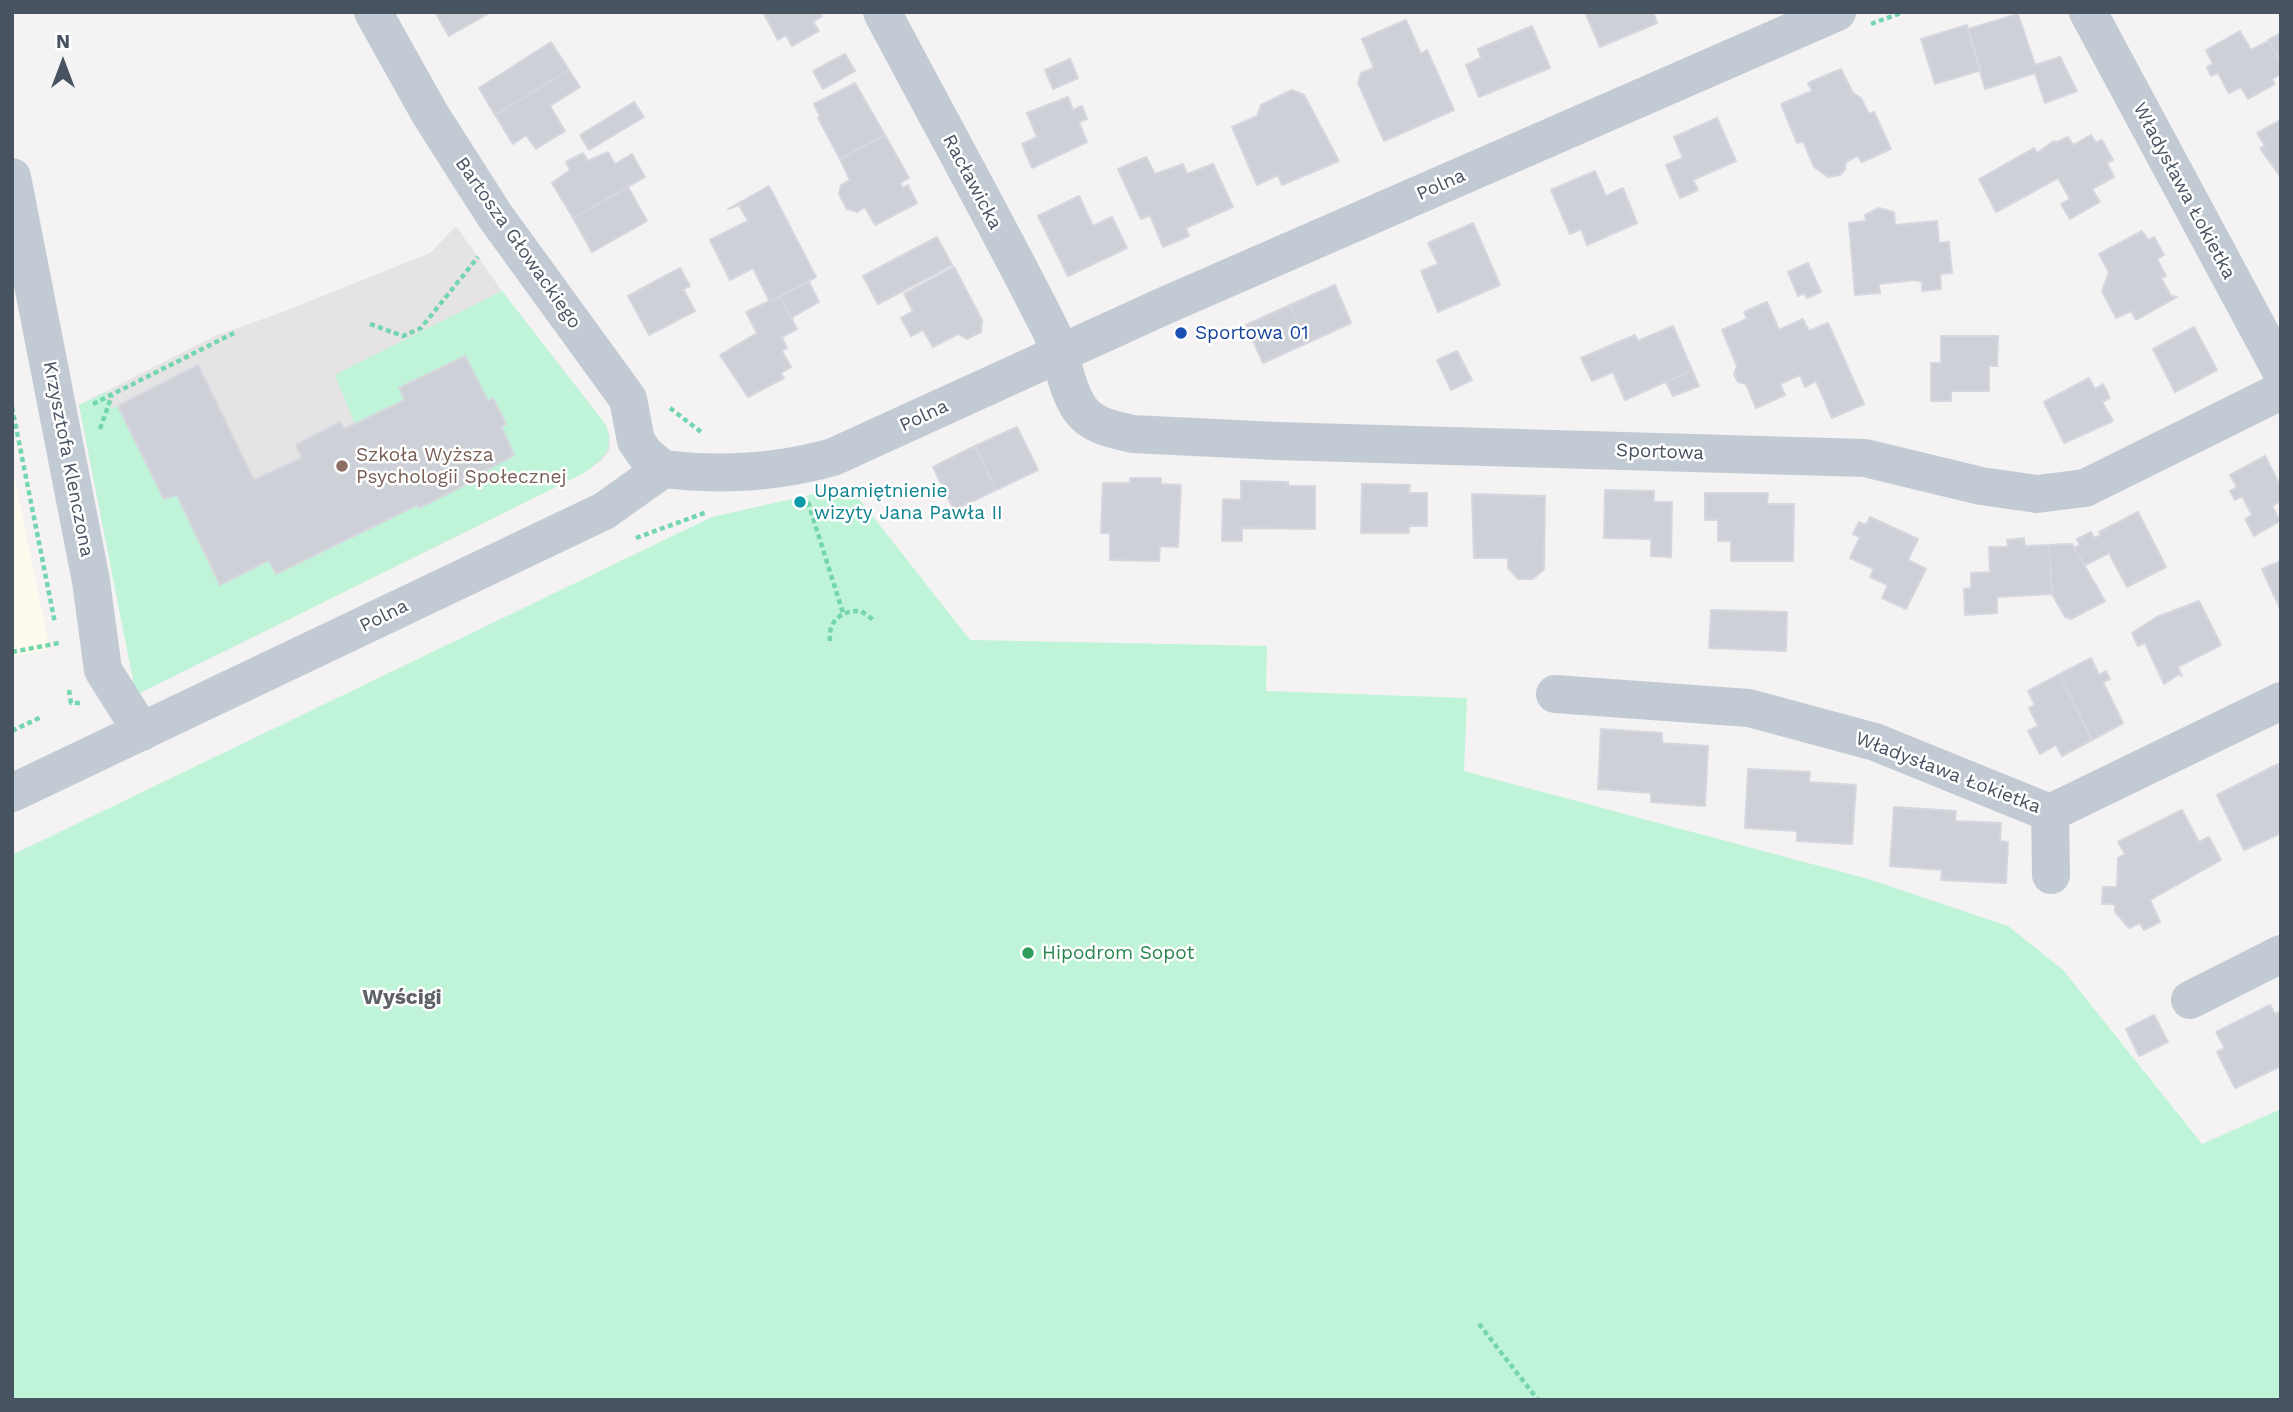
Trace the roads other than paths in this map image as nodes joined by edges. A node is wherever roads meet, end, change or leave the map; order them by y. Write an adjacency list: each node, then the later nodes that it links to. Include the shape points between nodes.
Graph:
1 (373, 12): 9 (street, Bartosza Głowackiego, via 495,216 628,398 636,441)
2 (882, 12): 6 (street, Racławicka)
3 (1837, 12): 6 (street, Polna)
4 (2088, 12): 7 (street, Władysława Łokietka)
5 (12, 177): 12 (street, Krzysztofa Klenczona, via 91,580 103,670)
6 (1059, 353): 8 (street, Sportowa, via 1065,378 1082,411 1094,422 1132,433 1865,458 1981,486 2037,494 2085,488); 9 (street, Polna, via 833,457 803,466 709,475)
7 (2281, 371)
8 (2281, 391)
9 (663, 469): 12 (street, Polna, via 607,509)
10 (1555, 694): 14 (street, Władysława Łokietka, via 1749,708 1875,742)
11 (2281, 701): 14 (street, Władysława Łokietka)
12 (132, 717): 13 (street, Polna)
13 (12, 793)
14 (2050, 813): 15 (street, Władysława Łokietka)
15 (2051, 875)
16 (2281, 954): 17 (street)
17 (2190, 1000)

